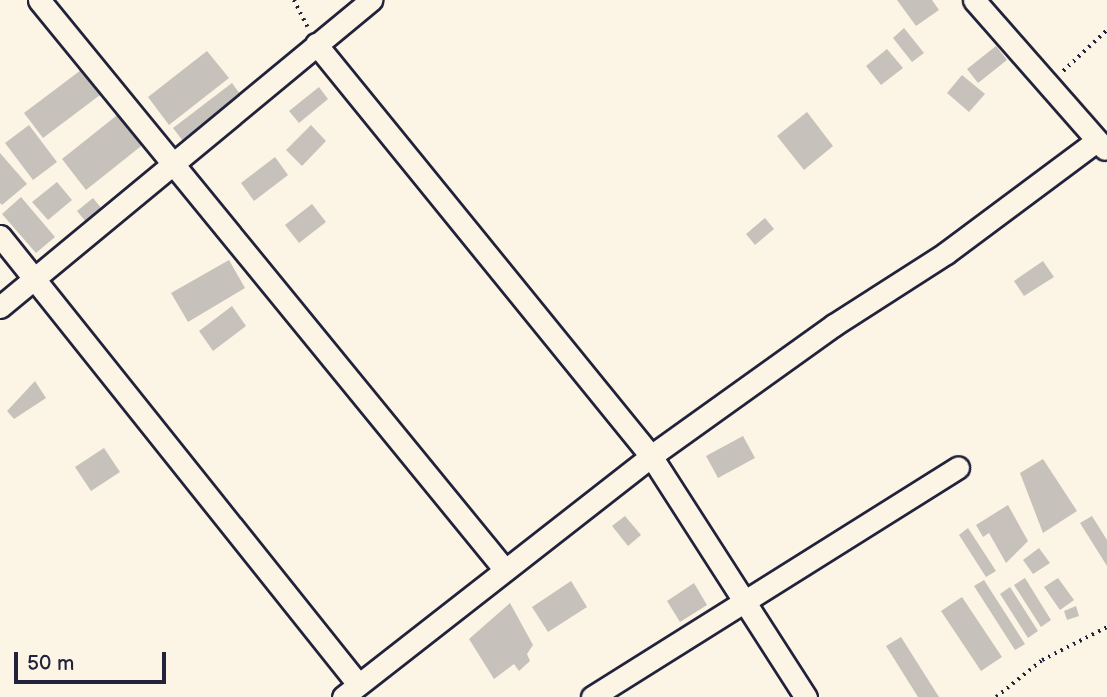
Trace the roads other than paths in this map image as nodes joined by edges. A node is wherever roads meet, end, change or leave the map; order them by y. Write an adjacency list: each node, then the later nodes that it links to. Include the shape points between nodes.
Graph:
1 (40, 0): 6 (street)
2 (371, 0): 4 (street)
3 (974, 0): 5 (street)
4 (316, 44): 6 (street); 10 (street)
5 (1102, 146): 10 (street, via 834,325)
6 (173, 161): 8 (street); 12 (street)
7 (0, 236): 8 (street)
8 (32, 279): 9 (street); 14 (street)
9 (0, 307)
10 (652, 456): 12 (street); 13 (street)
11 (958, 467): 13 (street)
12 (505, 570): 14 (street)
13 (744, 600): 15 (street); 16 (street)
14 (350, 691)
15 (592, 697)
16 (806, 697)

